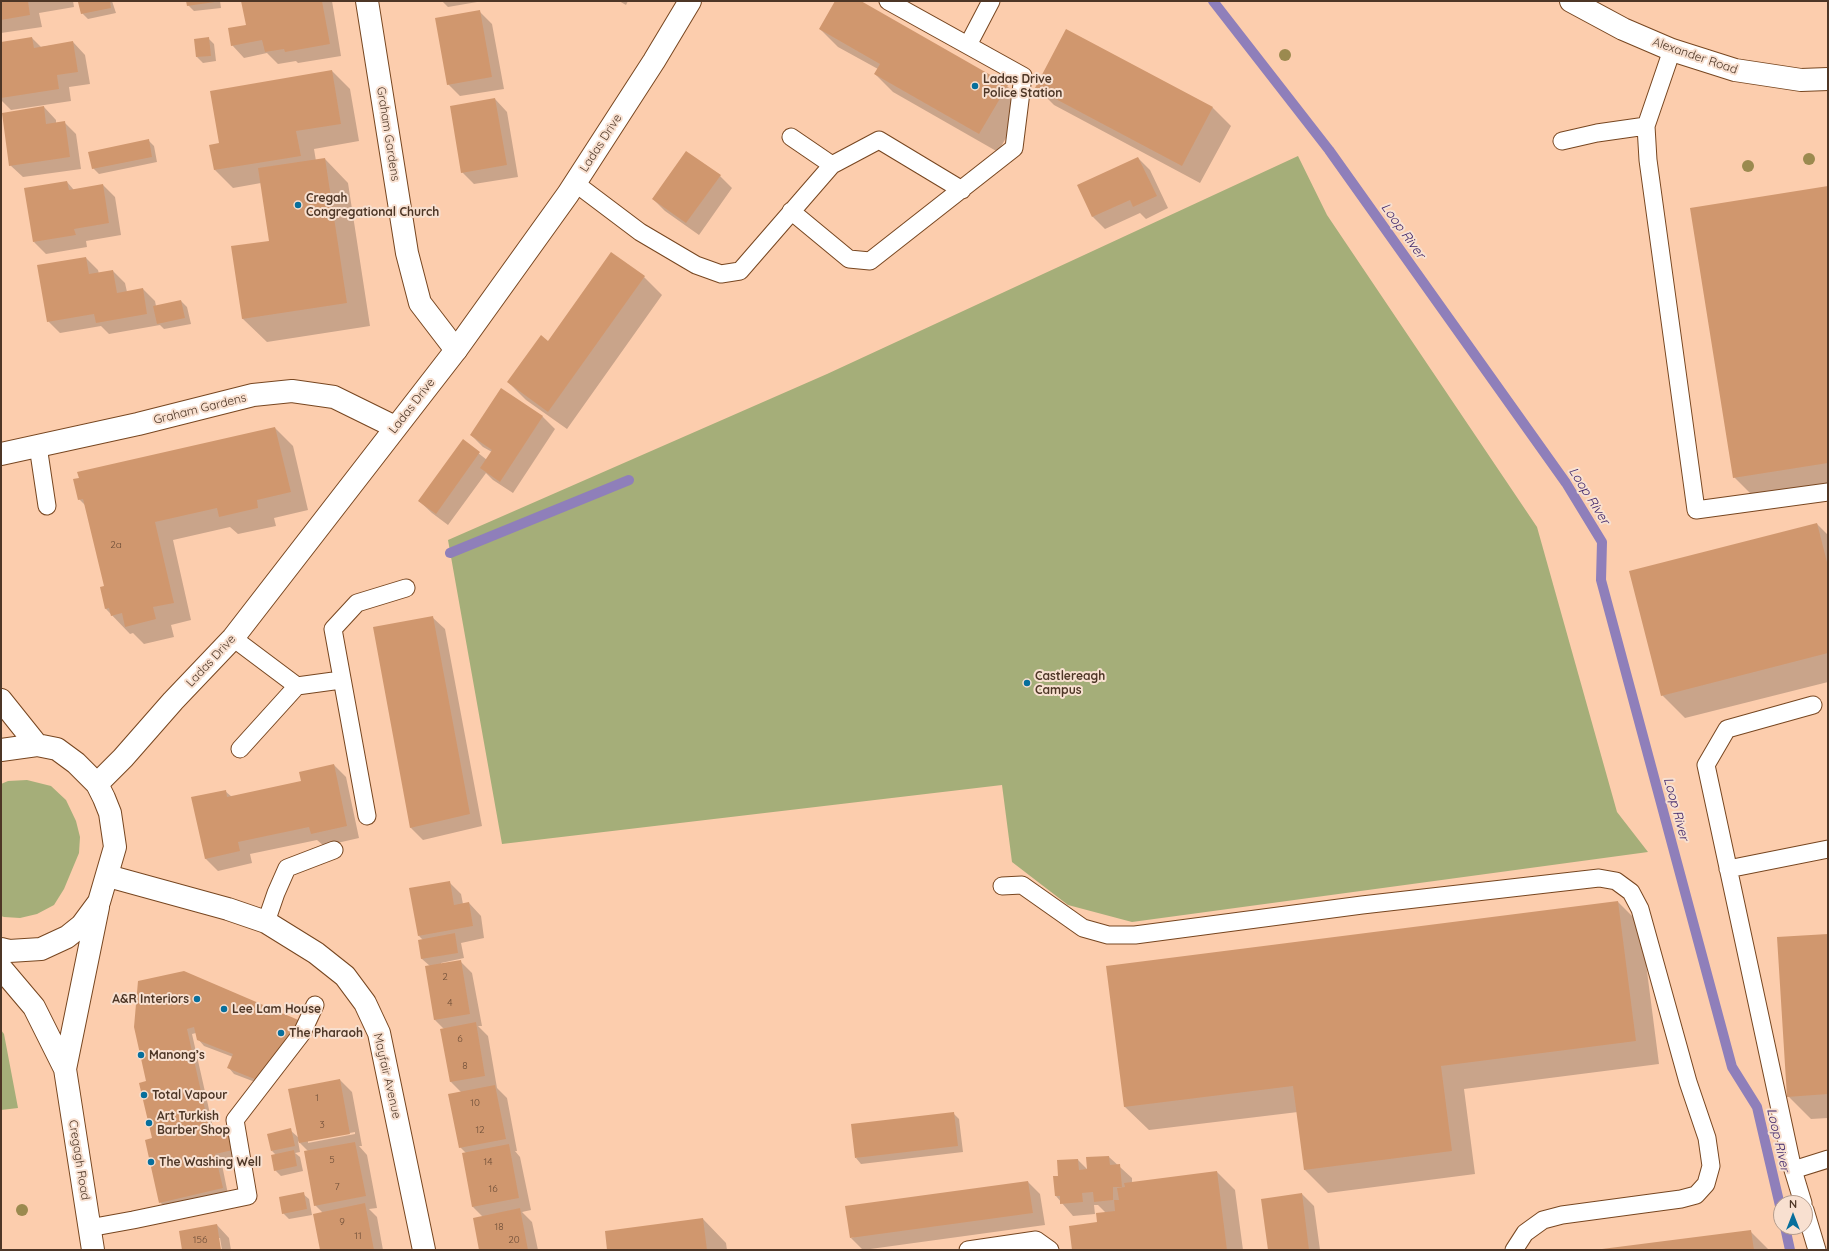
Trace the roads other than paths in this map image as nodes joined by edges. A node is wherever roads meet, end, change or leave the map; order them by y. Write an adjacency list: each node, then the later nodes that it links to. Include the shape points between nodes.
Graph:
1 (367, 1): 16 (street, Graham Gardens, via 407,253 420,303)
2 (690, 1): 13 (street, Ladas Drive)
3 (888, 1): 6 (lane)
4 (991, 1): 6 (lane)
5 (1571, 1): 7 (street, Alexander Road, via 1623,29)
6 (968, 45): 14 (lane, via 1023,76 1014,148)
7 (1672, 50): 8 (street, Alexander Road, via 1735,70 1801,80); 9 (lane)
8 (1828, 79)
9 (1646, 126): 11 (lane); 20 (lane, via 1648,160 1696,510)
10 (791, 137): 12 (lane)
11 (1562, 141)
12 (832, 165): 14 (lane, via 879,140); 15 (lane)
13 (575, 183): 15 (lane, via 640,232 696,265 721,274 740,271); 16 (street, Ladas Drive)
14 (962, 190): 15 (lane, via 870,261 849,259)
15 (791, 211)
16 (456, 350): 17 (street, Ladas Drive)
17 (395, 427): 18 (street, Graham Gardens, via 334,397 292,391 253,395); 23 (street, Ladas Drive)
18 (38, 446): 19 (street, Graham Gardens); 21 (lane)
19 (1, 454)
20 (1828, 492)
21 (47, 506)
22 (406, 588): 24 (lane, via 357,603 332,629)
23 (233, 638): 25 (lane); 31 (street, Ladas Drive)
24 (341, 680): 25 (lane); 32 (lane)
25 (297, 686): 29 (lane)
26 (1, 700): 28 (street)
27 (1812, 705): 35 (lane, via 1727,729 1706,765)
28 (37, 745): 30 (street); 31 (street, via 57,749)
29 (240, 749)
30 (1, 750)
31 (97, 784): 36 (street, via 110,813 114,830 115,847)
32 (367, 816)
33 (1828, 849): 35 (lane)
34 (334, 850): 39 (lane, via 287,868)
35 (1728, 869): 45 (lane)
36 (108, 876): 38 (street); 39 (street, Mayfair Avenue)
37 (1002, 886): 53 (lane, via 1022,885 1083,928 1108,936 1135,936 1497,889 1599,878 1616,881 1631,892 1640,909 1688,1082 1707,1138 1711,1166 1706,1184 1696,1195 1542,1220 1525,1233)
38 (99, 902): 40 (street, via 82,925 66,937 41,949 10,952); 43 (street, Cregagh Road)
39 (266, 922): 50 (street, Mayfair Avenue, via 316,953 345,976 365,1003 379,1033)
40 (1, 949)
41 (1, 968): 43 (street, Cregagh Road, via 34,1007)
42 (315, 1005): 47 (lane, via 302,1033 235,1120 248,1196)
43 (65, 1069): 47 (street, Cregagh Road)
44 (1828, 1159): 45 (lane)
45 (1793, 1170): 46 (lane)
46 (1801, 1195)
47 (89, 1228): 49 (street, Cregagh Road)
48 (1812, 1235): 54 (lane)
49 (93, 1250)
50 (424, 1250)
51 (968, 1250): 52 (lane, via 1036,1240)
52 (1050, 1250)
53 (1514, 1250)
54 (1817, 1250)

